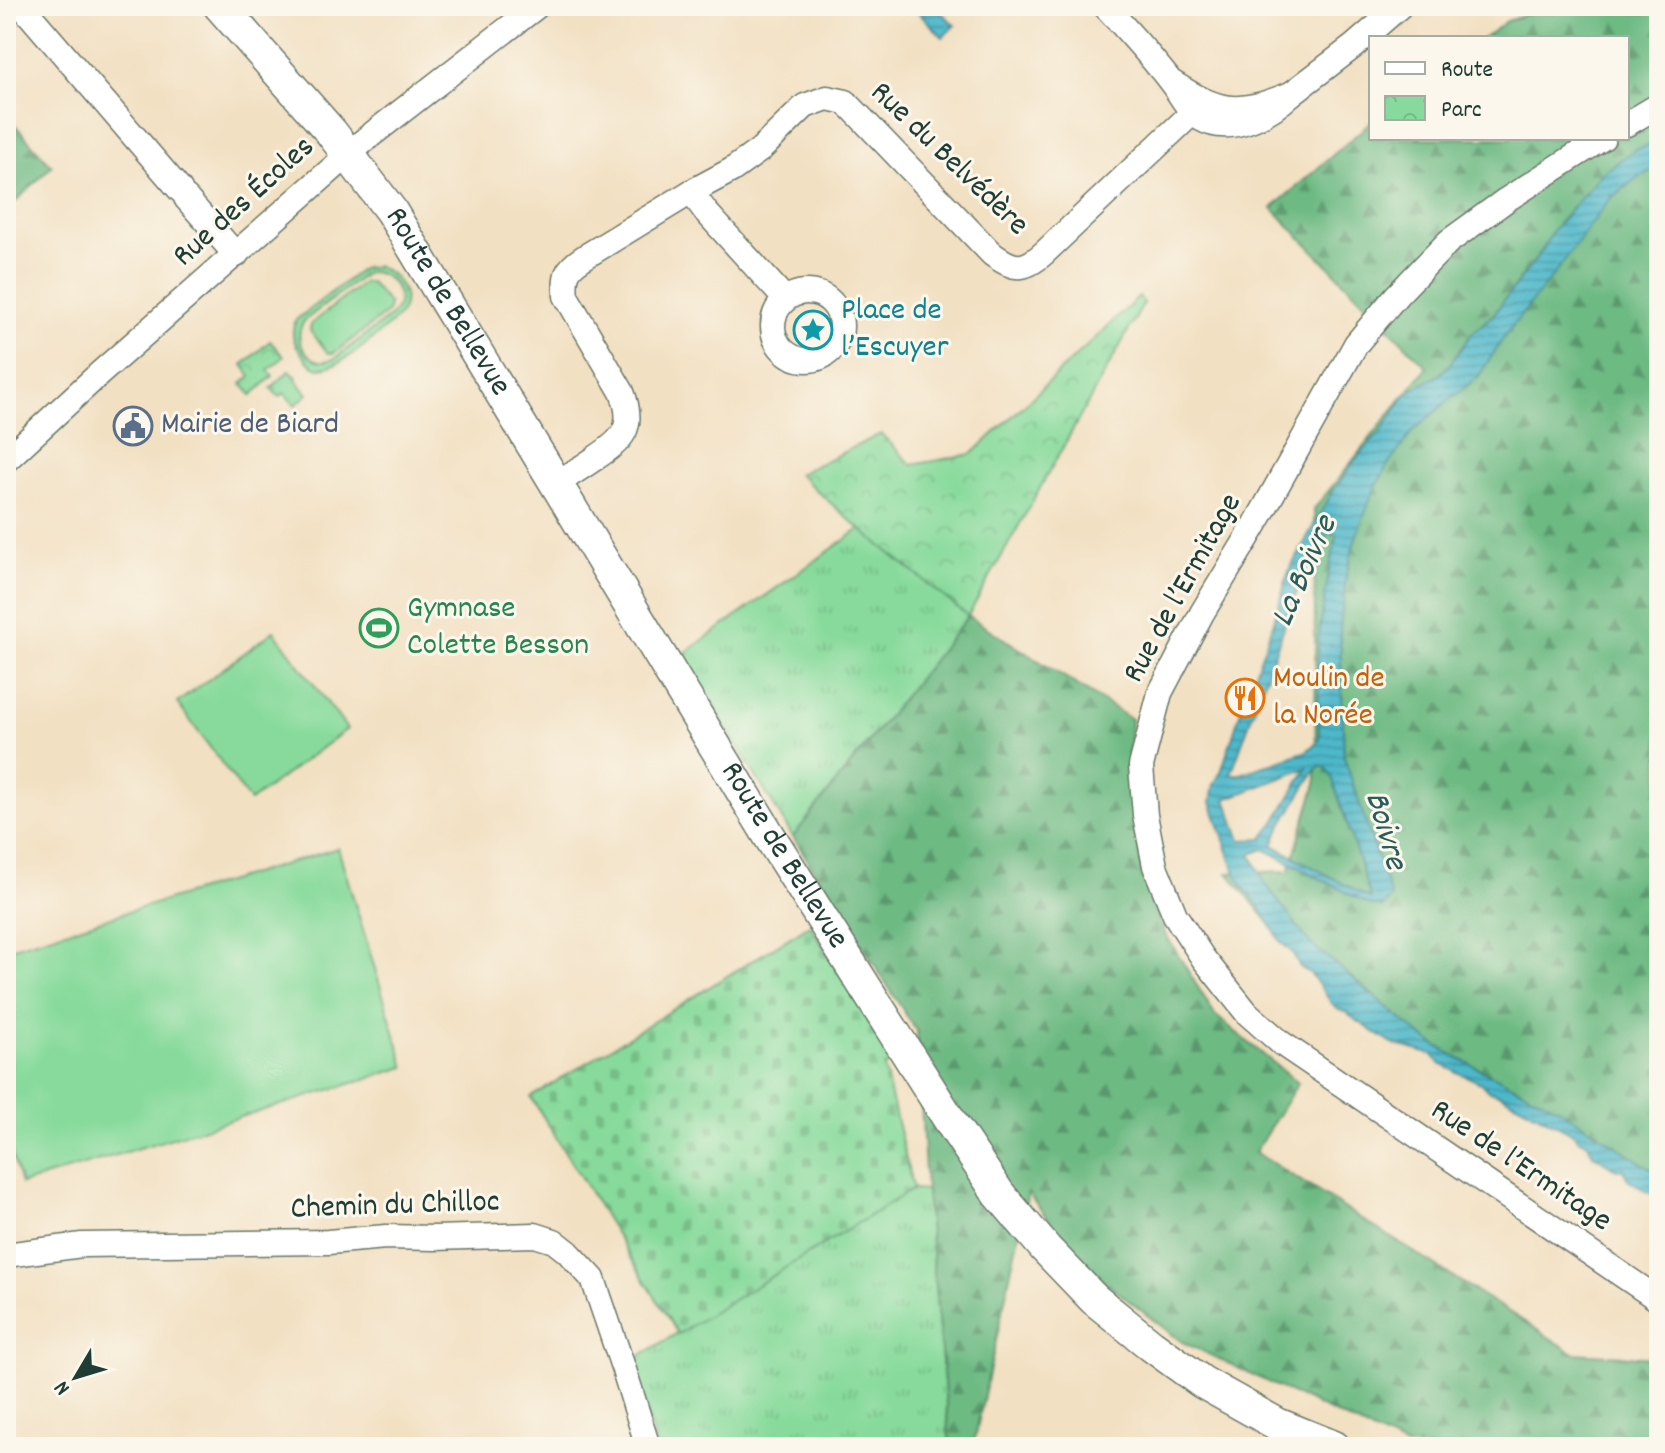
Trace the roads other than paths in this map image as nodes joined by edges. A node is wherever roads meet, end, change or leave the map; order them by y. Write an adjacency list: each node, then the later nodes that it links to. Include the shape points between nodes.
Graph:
1 (22, 6): 12 (street)
2 (220, 6): 10 (street, Route de Bellevue)
3 (537, 6): 10 (street, Rue des Écoles)
4 (1105, 6): 7 (street, via 1187,105)
5 (1400, 6): 7 (street, via 1259,117 1221,124 1202,119)
6 (1659, 105): 8 (street)
7 (1198, 106): 11 (street, Rue du Belvédère, via 1033,263 1019,267 992,254 846,102 827,98 805,106 760,150)
8 (1629, 123)
9 (1600, 140): 17 (street, Rue de l’Ermitage, via 1448,242 1356,344 1174,664 1160,693 1141,766 1155,866 1175,915 1247,1013 1281,1043)
10 (348, 154): 12 (street, Rue des Écoles); 15 (street, Route de Bellevue, via 391,211)
11 (691, 192): 13 (street); 15 (street, Rue du Belvédère, via 567,273 566,296 622,392 628,421 613,447)
12 (236, 255): 14 (street, Rue des Écoles)
13 (785, 299)
14 (6, 460)
15 (556, 484): 19 (street, Route de Bellevue, via 770,837 999,1194 1094,1299 1151,1345 1202,1382 1277,1424)
16 (6, 1255): 18 (street, Chemin du Chilloc, via 82,1245 535,1235 554,1241 593,1279)
17 (1659, 1300)
18 (648, 1447)
19 (1334, 1447)

